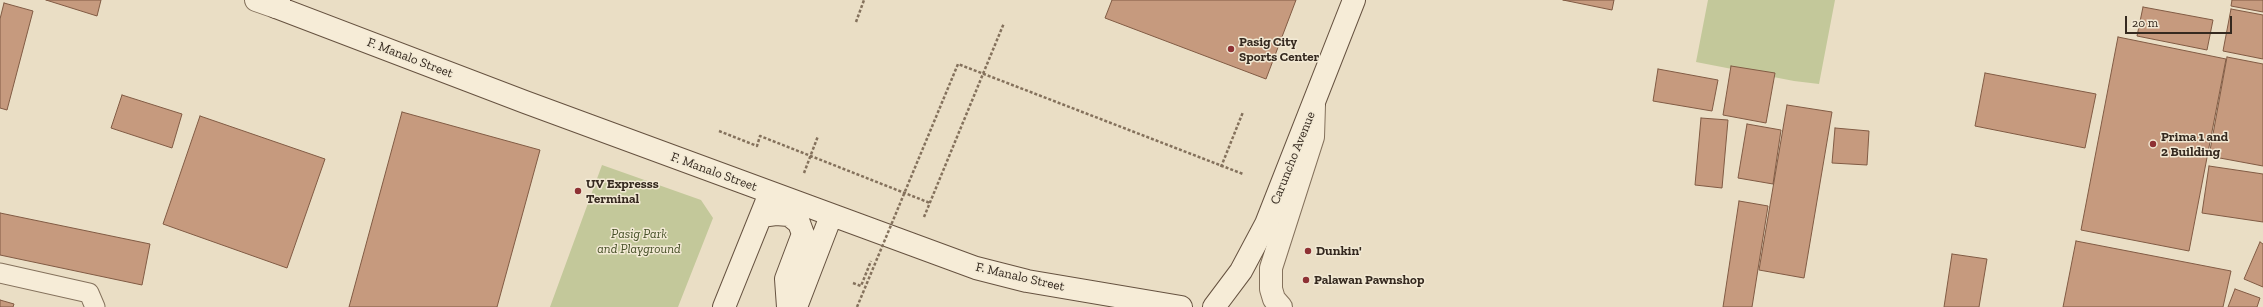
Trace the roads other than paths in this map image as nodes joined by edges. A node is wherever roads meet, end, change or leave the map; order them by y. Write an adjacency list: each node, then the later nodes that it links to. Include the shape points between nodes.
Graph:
1 (1354, 0): 3 (main road, Caruncho Avenue)
2 (270, 2): 4 (main road, F. Manalo Street)
3 (1314, 105): 13 (main road, Caruncho Avenue, via 1254,249 1228,291); 14 (main road, via 1313,137 1271,268 1271,289 1274,299)
4 (771, 193): 5 (main road); 6 (main road, F. Manalo Street)
5 (761, 216): 9 (main road); 10 (main road, via 789,215 799,223 803,234 786,279)
6 (831, 216): 11 (main road); 12 (main road, F. Manalo Street, via 976,268 1027,281)
7 (0, 274): 8 (lane, via 89,293)
8 (95, 307)
9 (724, 307)
10 (788, 307)
11 (796, 307)
12 (1181, 307)
13 (1214, 307)
14 (1281, 307)

